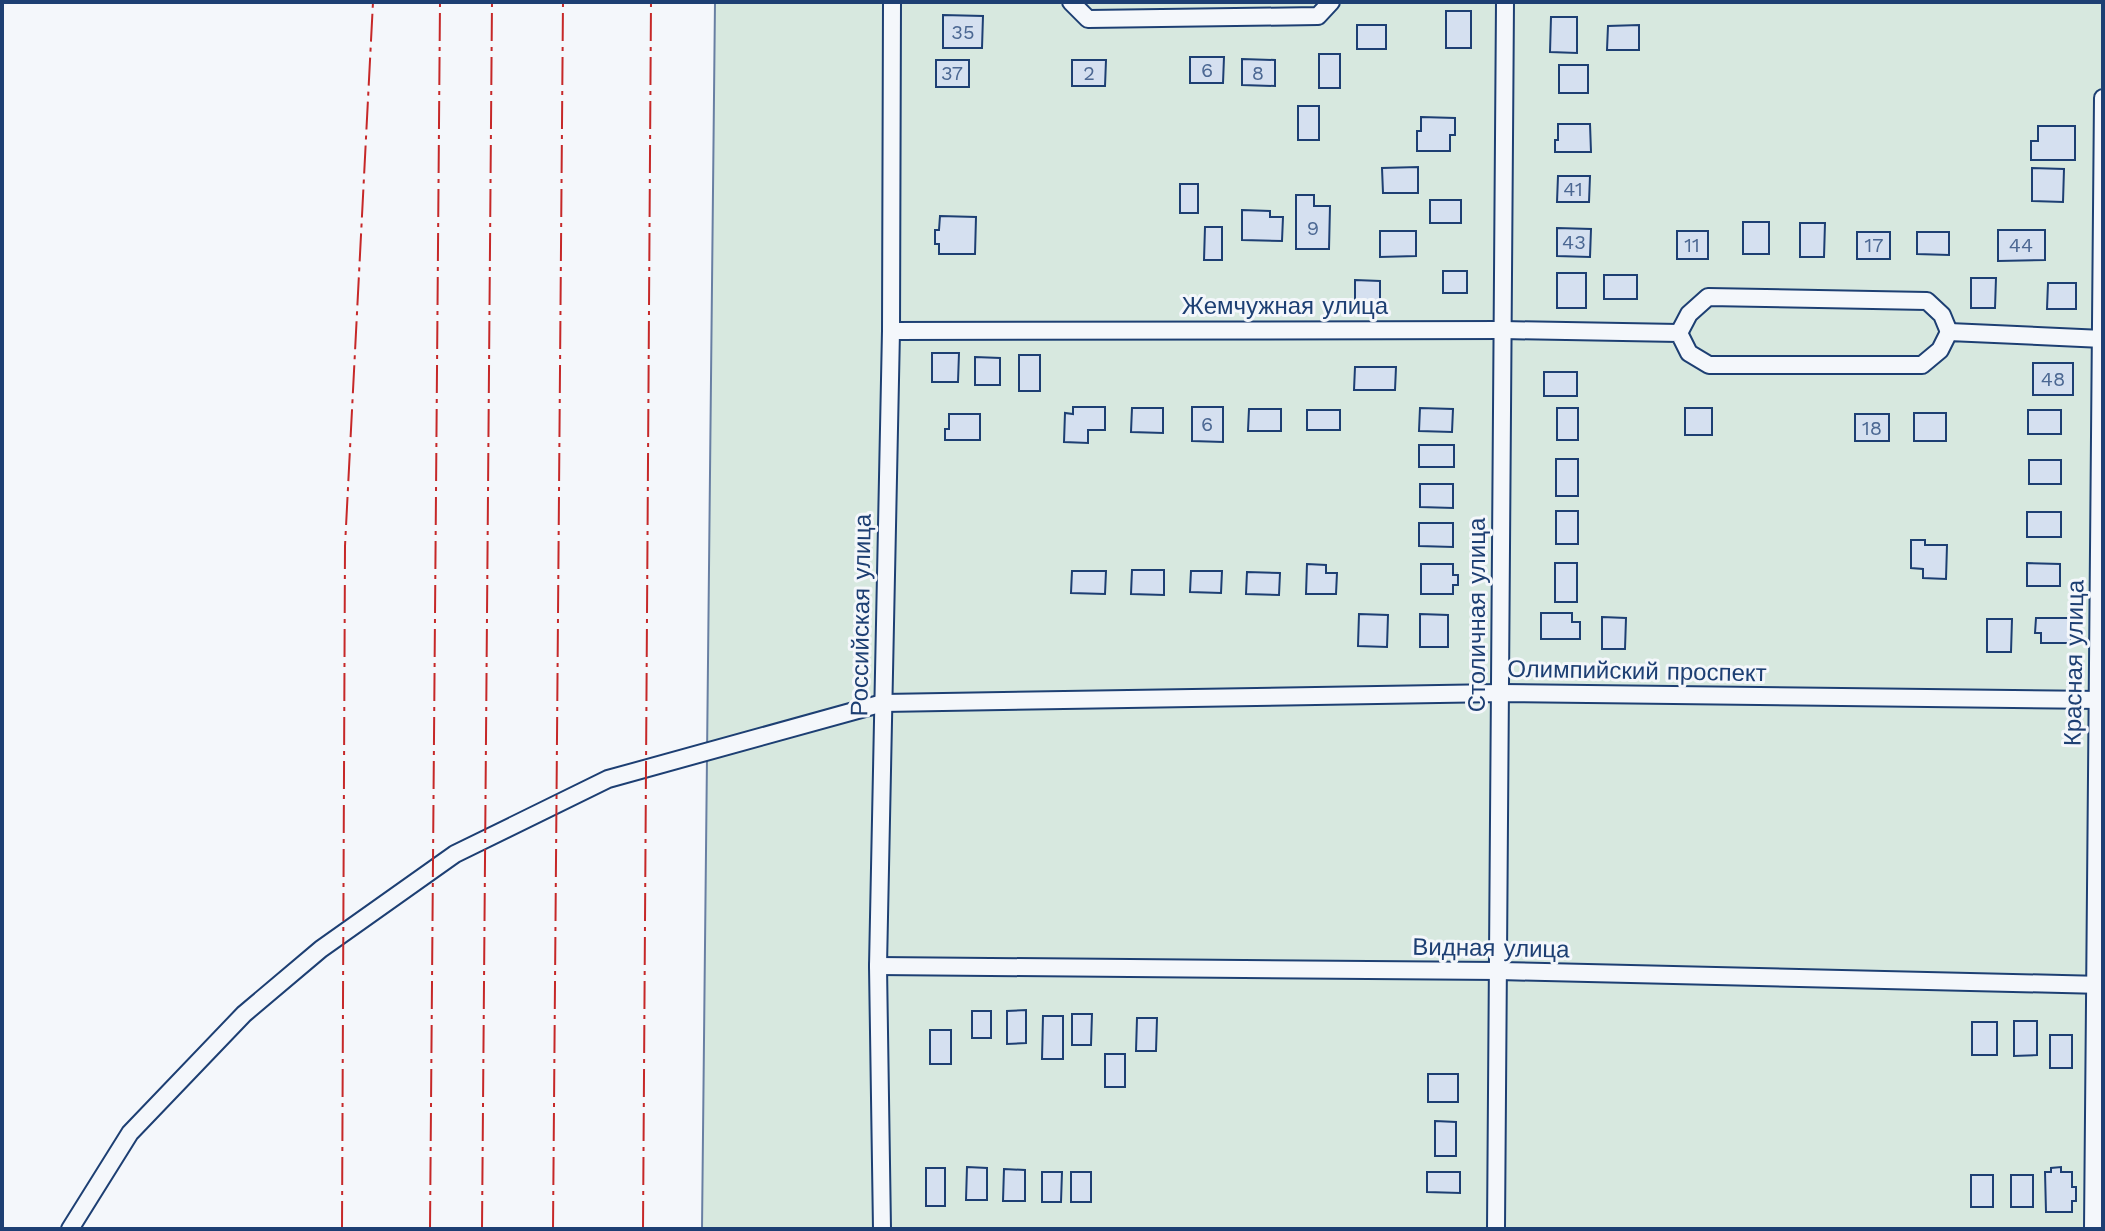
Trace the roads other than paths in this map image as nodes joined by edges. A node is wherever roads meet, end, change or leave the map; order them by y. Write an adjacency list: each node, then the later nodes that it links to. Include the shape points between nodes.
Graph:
1 (892, 2): 7 (street, Российская улица)
2 (1071, 2): 3 (street, via 1088,19 1318,16)
3 (1331, 2)
4 (1505, 2): 6 (street, Столичная улица)
5 (2103, 98): 10 (street, Красная улица)
6 (1503, 330): 7 (street, Жемчужная улица); 9 (street, Жемчужная улица); 11 (street, Столичная улица)
7 (891, 331): 13 (street, Российская улица)
8 (1949, 332): 9 (street, via 1940,350 1922,365 1709,365 1689,353); 9 (street, via 1942,315 1927,301 1708,297 1689,314); 10 (street)
9 (1679, 333)
10 (2102, 339): 12 (street, Красная улица)
11 (1500, 693): 12 (street, Олимпийский проспект); 13 (street, Олимпийский проспект); 15 (street, Столичная улица)
12 (2100, 700): 16 (street, Красная улица)
13 (883, 703): 14 (street, Российская улица); 17 (street, Олимпийский проспект, via 608,779 455,854 321,949 244,1014 130,1133)
14 (878, 966): 15 (street, Видная улица); 18 (street, Российская улица)
15 (1499, 971): 16 (street, Видная улица); 19 (street, Столичная улица)
16 (2099, 985): 20 (street, Красная улица)
17 (70, 1229)
18 (882, 1229)
19 (1496, 1229)
20 (2093, 1229)

